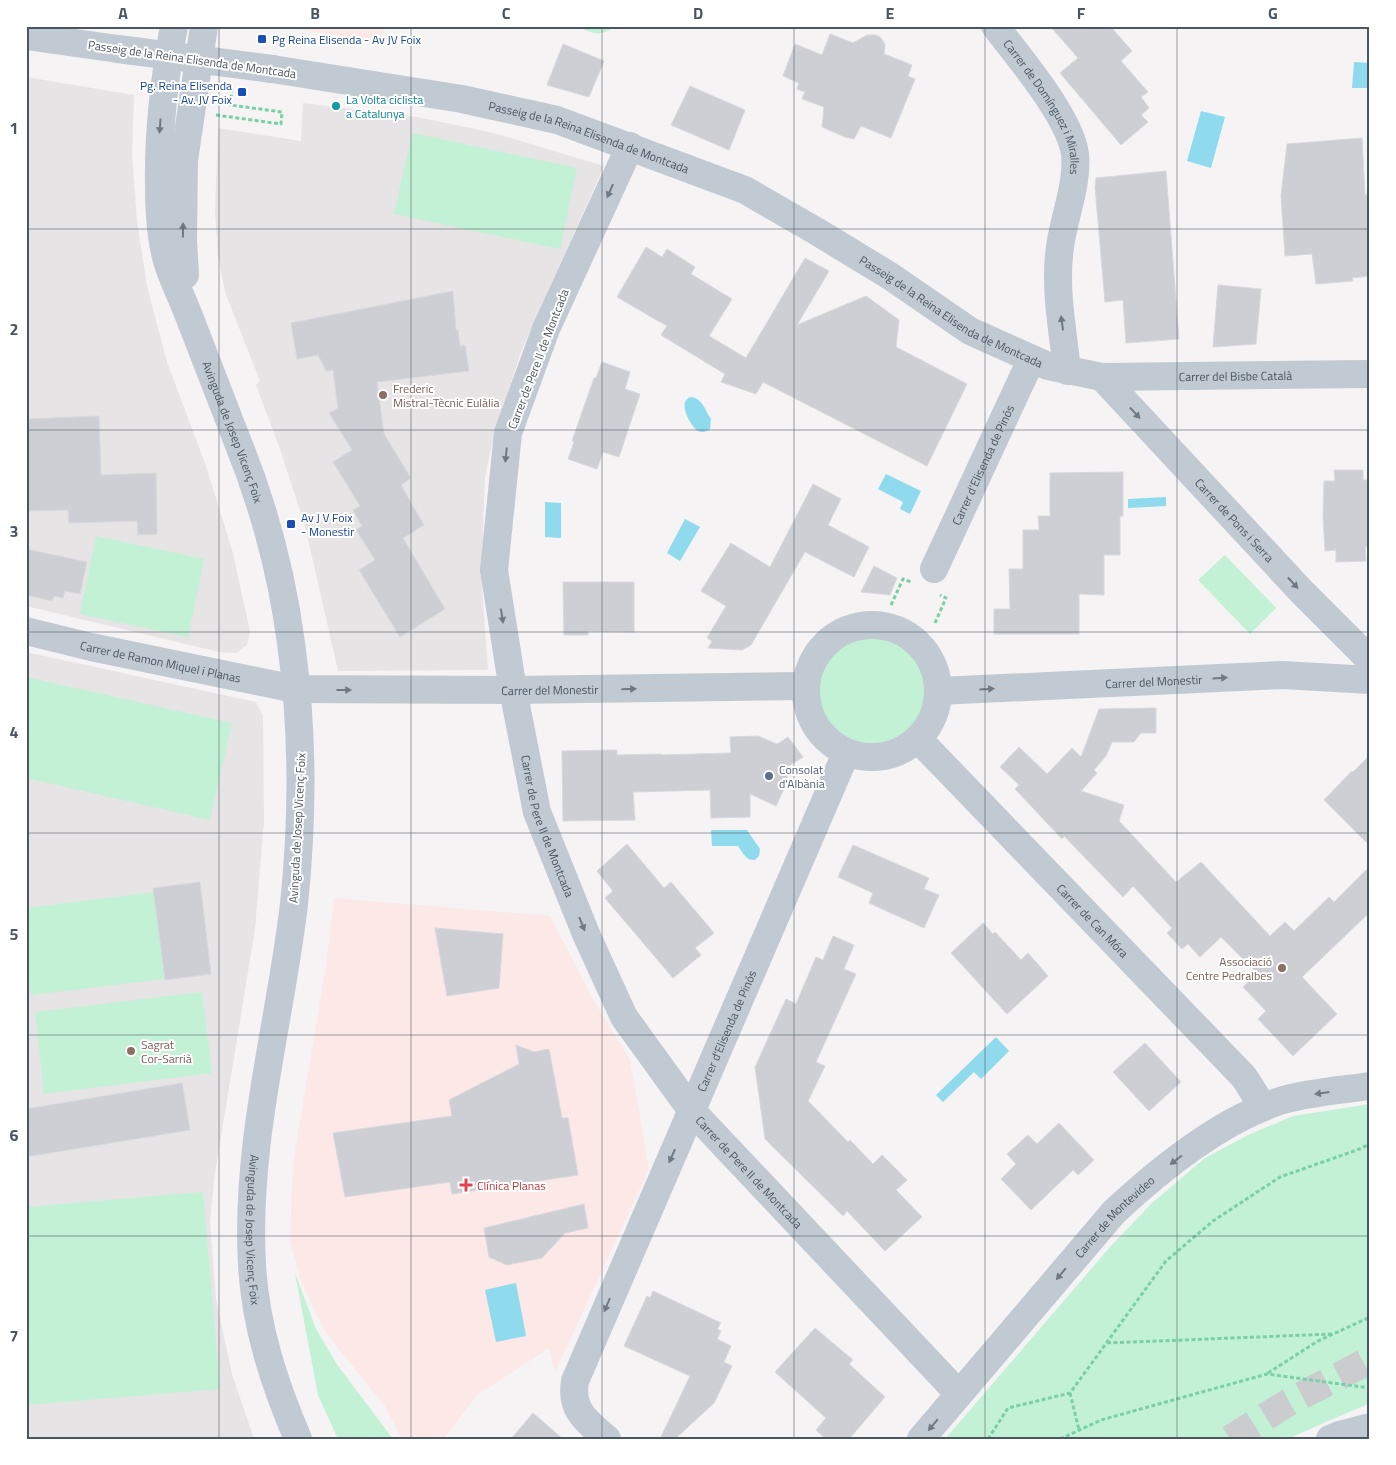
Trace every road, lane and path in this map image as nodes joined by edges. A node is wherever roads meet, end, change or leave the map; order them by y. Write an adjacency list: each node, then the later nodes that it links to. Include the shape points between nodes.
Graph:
1 (174, 26): 8 (street, Avinguda de Josep Vicenç Foix, one-way to 8, via 159,130 159,216 168,263)
2 (204, 26): 8 (street, Avinguda de Josep Vicenç Foix, one-way to 2, via 183,240 184,160)
3 (995, 26): 10 (street, Carrer de Domínguez i Miralles, one-way to 3, via 1058,268 1075,175 1074,152 1059,113)
4 (26, 36): 7 (street, Passeig de la Reina Elisenda de Montcada, bridge, via 272,69 462,99 557,120)
5 (233, 89): 6 (path, Passeig de la Reina Elisenda de Montcada, via 230,105 282,112 280,124)
6 (215, 114)
7 (630, 146): 9 (street, Passeig de la Reina Elisenda de Montcada, via 744,190 890,276 970,331); 21 (street, Carrer de Pere II de Montcada, one-way to 21, via 546,330 508,433 494,570)
8 (188, 314): 20 (street, Avinguda de Josep Vicenç Foix, via 238,442 272,548 291,644)
9 (1031, 360): 10 (street, Passeig de la Reina Elisenda de Montcada); 13 (street, Carrer d'Elisenda de Pinós)
10 (1067, 371): 12 (street, Passeig de la Reina Elisenda de Montcada)
11 (1370, 374): 12 (street, Carrer del Bisbe Català)
12 (1102, 377): 17 (street, Carrer de Pons i Serra, one-way to 17, via 1302,592)
13 (928, 582): 14 (path, via 903,579); 15 (path, via 946,598)
14 (891, 604)
15 (935, 623)
16 (26, 631): 20 (street, Carrer de Ramon Miquel i Planas)
17 (1370, 660)
18 (1370, 680): 22 (street, Carrer del Monestir, one-way to 18, via 1283,675)
19 (806, 686): 21 (street, Carrer del Monestir, one-way to 19); 22 (street, via 810,667 828,640 850,628 870,624 901,631 917,642 930,659); 24 (street, via 812,720 822,735)
20 (295, 689): 21 (street, Carrer del Monestir, one-way to 21); 38 (street, Avinguda de Josep Vicenç Foix, via 301,750 294,902 258,1124 251,1195 252,1266 258,1313 269,1363)
21 (513, 690): 27 (street, Carrer de Pere II de Montcada, one-way to 27, via 537,812 586,934 624,1017)
22 (939, 691): 23 (street, via 928,727)
23 (918, 739): 24 (street, via 890,755 868,758); 26 (street, Carrer de Can Móra, via 1244,1077)
24 (846, 752): 27 (street, Carrer d'Elisenda de Pinós)
25 (1370, 1086): 26 (street, Carrer de Montevideo, one-way to 26, via 1309,1095)
26 (1263, 1107): 35 (street, Carrer de Montevideo, one-way to 35, via 1235,1120 1142,1186 1109,1218)
27 (692, 1111): 35 (street, Carrer de Pere II de Montcada); 39 (street, Carrer d'Elisenda de Pinós, one-way to 39, via 575,1381 573,1391 577,1408)
28 (1370, 1144): 31 (path, via 1280,1177 1213,1221 1166,1261)
29 (1370, 1317): 30 (path)
30 (1333, 1334): 31 (path); 32 (path)
31 (1106, 1343): 34 (path)
32 (1267, 1374): 33 (path); 37 (path, via 1101,1420)
33 (1370, 1388)
34 (1070, 1393): 37 (path); 41 (path, via 1008,1408)
35 (959, 1394): 40 (street, Carrer de Montevideo, one-way to 40)
36 (1370, 1427): 43 (street)
37 (1079, 1430): 42 (path)
38 (298, 1439)
39 (607, 1439)
40 (921, 1439)
41 (988, 1439)
42 (1060, 1439)
43 (1330, 1439)

